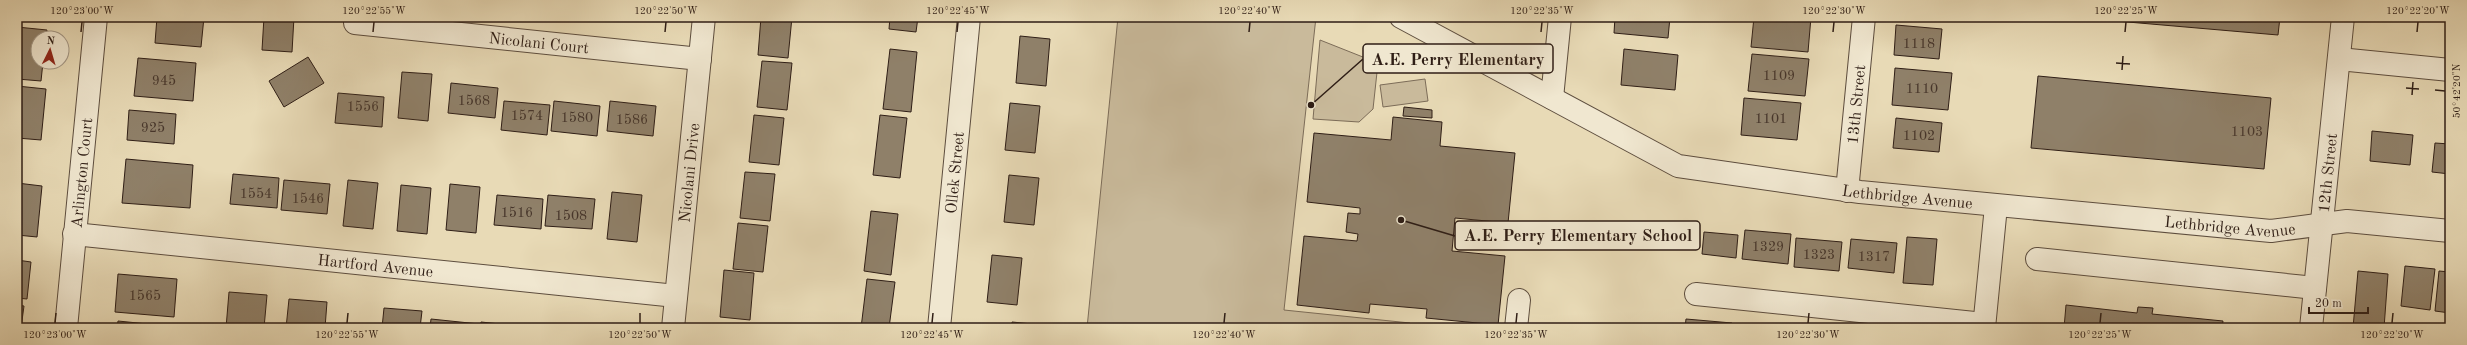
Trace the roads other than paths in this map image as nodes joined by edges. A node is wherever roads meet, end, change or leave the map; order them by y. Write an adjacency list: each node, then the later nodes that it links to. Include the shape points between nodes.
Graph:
1 (96, 17): 17 (street, Arlington Court)
2 (704, 17): 9 (street, Nicolani Drive)
3 (969, 17): 26 (street, Ollek Street)
4 (1402, 17): 12 (street, Lethbridge Avenue)
5 (1560, 17): 12 (street)
6 (1864, 17): 13 (street, 13th Street)
7 (2343, 17): 10 (street, 12th Street)
8 (355, 23): 9 (street, Nicolani Court)
9 (700, 59): 21 (street, Nicolani Drive)
10 (2339, 59): 11 (street); 15 (street, 12th Street)
11 (2450, 70)
12 (1552, 98): 13 (street, Lethbridge Avenue, via 1678,166)
13 (1847, 191): 14 (street, Lethbridge Avenue)
14 (1996, 206): 15 (street, Lethbridge Avenue, via 2271,231); 23 (street)
15 (2322, 224): 16 (street, Lethbridge Avenue, via 2346,221); 19 (street, 12th Street)
16 (2450, 231)
17 (74, 234): 21 (street, Hartford Avenue); 24 (street, Arlington Court)
18 (2036, 259): 19 (street)
19 (2315, 288): 28 (street, 12th Street)
20 (1696, 294): 23 (street)
21 (676, 296): 25 (street, Nicolani Drive)
22 (1519, 300): 27 (street)
23 (1984, 326)
24 (66, 328)
25 (673, 328)
26 (939, 328)
27 (1516, 328)
28 (2311, 328)

